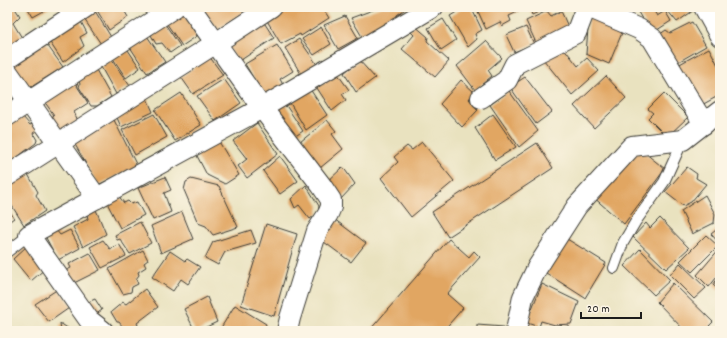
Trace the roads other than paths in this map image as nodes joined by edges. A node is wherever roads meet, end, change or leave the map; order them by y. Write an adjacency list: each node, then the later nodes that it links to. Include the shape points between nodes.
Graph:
1 (86, 7): 10 (street)
2 (175, 7): 13 (street)
3 (190, 7): 9 (street)
4 (271, 7): 9 (street)
5 (587, 7): 12 (street, via 576,33 515,64 507,80); 17 (street, via 640,29 652,38)
6 (704, 7): 8 (street)
7 (428, 8): 14 (street)
8 (720, 36)
9 (216, 43): 14 (street); 19 (street)
10 (7, 59)
11 (7, 71): 13 (street)
12 (481, 98)
13 (29, 102): 16 (street); 19 (street)
14 (262, 108): 21 (street); 26 (street, via 331,200 328,214 316,231)
15 (720, 111): 17 (street)
16 (7, 116)
17 (704, 124): 18 (street)
18 (683, 140): 24 (lane, via 664,182 623,243); 27 (street, via 632,146 576,206 531,279 523,297)
19 (58, 143): 20 (street); 21 (street)
20 (7, 176)
21 (97, 198): 22 (street)
22 (29, 235): 23 (lane); 25 (street, via 89,320)
23 (7, 252)
24 (614, 268)
25 (103, 331)
26 (287, 331)
27 (516, 331)

